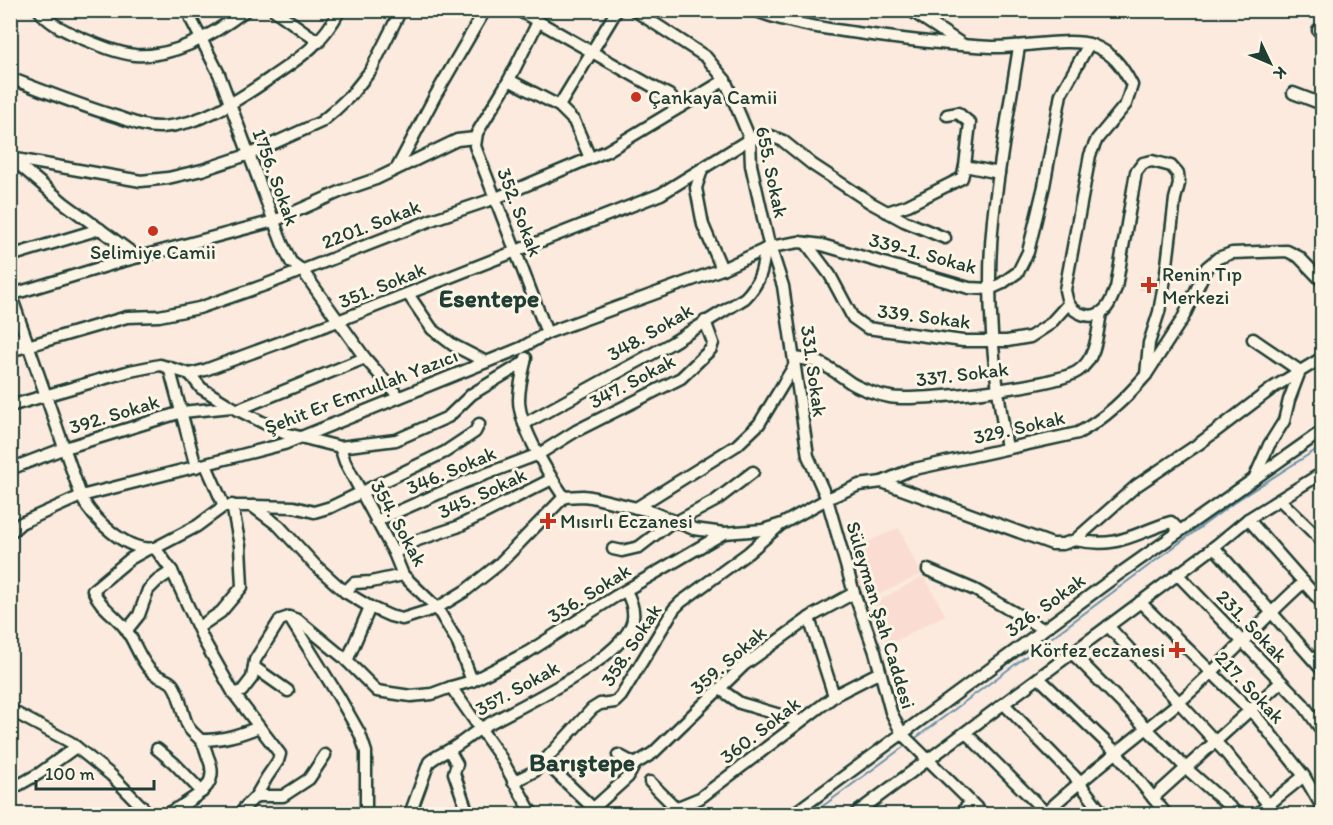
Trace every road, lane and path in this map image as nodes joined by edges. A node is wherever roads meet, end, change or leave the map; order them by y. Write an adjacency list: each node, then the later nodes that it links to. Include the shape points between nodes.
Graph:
1 (193, 10): 14 (street, 1756. Sokak, via 191,19)
2 (246, 10): 14 (street)
3 (274, 10): 15 (street)
4 (340, 10): 15 (street)
5 (401, 10): 31 (street, via 371,70 351,95 321,122)
6 (485, 10): 35 (street)
7 (518, 10): 13 (street)
8 (617, 10): 19 (street)
9 (634, 10): 22 (street, 655. Sokak, via 706,57)
10 (754, 10): 16 (street, via 820,28)
11 (910, 10): 16 (street)
12 (42, 14): 14 (street, via 70,33 133,55 150,55)
13 (538, 22): 19 (street); 21 (street)
14 (202, 39): 25 (street, 1756. Sokak)
15 (319, 42): 25 (street)
16 (962, 44): 18 (street)
17 (1089, 44): 18 (street, via 1065,42); 51 (street, 339-1. Sokak, via 1061,94 1028,252 1018,272); 54 (street, via 1113,56 1132,85 1126,104 1097,139 1090,155 1065,290)
18 (1019, 47): 37 (street)
19 (592, 52): 26 (street); 27 (street, via 669,96)
20 (10, 78): 25 (street, via 65,101 145,126 186,122)
21 (509, 80): 26 (street); 29 (street)
22 (725, 80): 27 (street, 2201. Sokak); 30 (street, 655. Sokak)
23 (1293, 93): 24 (street)
24 (1323, 104)
25 (230, 105): 31 (street, 1756. Sokak)
26 (559, 106): 33 (street, via 574,121)
27 (680, 107): 33 (street, 2201. Sokak)
28 (947, 115): 34 (street, via 958,113 970,123)
29 (475, 138): 35 (street, via 457,140); 38 (street, 352. Sokak)
30 (750, 139): 36 (street, 351. Sokak); 39 (street, via 771,136 783,141); 44 (street, 655. Sokak, via 751,165)
31 (250, 154): 32 (street, via 202,170 141,181); 40 (street, 1756. Sokak)
32 (11, 158): 41 (street)
33 (590, 158): 38 (street, 2201. Sokak)
34 (965, 166): 37 (street); 39 (street, via 962,178 949,186)
35 (396, 168): 40 (street)
36 (702, 170): 45 (street, 351. Sokak, via 662,194); 48 (street, via 696,188 703,225)
37 (999, 173): 51 (street)
38 (496, 198): 45 (street, 352. Sokak); 49 (street, 2201. Sokak)
39 (887, 212): 42 (street)
40 (274, 221): 47 (street); 49 (street, 1756. Sokak, via 291,262)
41 (100, 229): 46 (street); 47 (street)
42 (945, 238)
43 (806, 243): 44 (street, 339-1. Sokak, via 781,243); 51 (street, 339-1. Sokak, via 969,288); 61 (street, 339. Sokak, via 830,275 853,318 867,328 963,341)
44 (768, 248): 48 (street, 339-1. Sokak); 57 (street, 348. Sokak, via 755,288); 69 (street, 331. Sokak, via 783,286)
45 (516, 251): 53 (street, 351. Sokak); 58 (street, 352. Sokak)
46 (10, 256)
47 (138, 257): 52 (street)
48 (722, 269): 58 (street, Şehit Er Emrullah Yazıcı)
49 (302, 270): 56 (street, 1756. Sokak); 63 (street, 2201. Sokak, via 199,308 127,317)
50 (1323, 280): 73 (street, 329. Sokak, via 1287,251 1232,253 1218,258 1207,267 1183,318)
51 (990, 289): 61 (street)
52 (11, 294): 63 (street)
53 (408, 294): 56 (street, 351. Sokak); 67 (street, via 432,329)
54 (1068, 304): 55 (street, via 1079,314); 61 (street, 339. Sokak, via 1050,324 1030,337)
55 (1101, 313): 73 (street, via 1116,288 1136,172 1143,163 1152,161 1171,166 1178,174 1179,184); 74 (street, 337. Sokak, via 1094,353 1080,370 1063,378)
56 (338, 321): 65 (street, 1756. Sokak); 72 (street, 351. Sokak)
57 (705, 321): 81 (street, 348. Sokak); 87 (street, 347. Sokak, via 711,349 681,378)
58 (547, 333): 62 (street, Şehit Er Emrullah Yazıcı)
59 (10, 335): 63 (street)
60 (1252, 339): 71 (street)
61 (993, 341): 74 (street)
62 (530, 343): 67 (street, Şehit Er Emrullah Yazıcı); 68 (street)
63 (28, 345): 64 (street, 2201. Sokak); 75 (street)
64 (10, 351)
65 (365, 358): 76 (street, 1756. Sokak); 78 (street, 392. Sokak)
66 (1323, 358): 71 (street)
67 (486, 362): 76 (street, Şehit Er Emrullah Yazıcı)
68 (525, 362): 81 (street, via 519,401); 84 (street, via 472,394 448,417 396,440)
69 (794, 362): 74 (street, 337. Sokak, via 818,362 853,384 889,397 916,399); 98 (street, 331. Sokak, via 808,456); 102 (street, via 759,424 737,444)
70 (170, 367): 72 (street); 75 (street, via 130,371); 79 (street)
71 (1300, 371): 93 (street, via 1284,421); 110 (street, via 1136,486)
72 (190, 374): 78 (street, via 201,388)
73 (1146, 375): 86 (street, 329. Sokak, via 1098,422 1078,433)
74 (997, 389): 86 (street)
75 (47, 396): 77 (street); 85 (street)
76 (399, 397): 83 (street, Şehit Er Emrullah Yazıcı)
77 (10, 406)
78 (235, 408): 79 (street, 392. Sokak); 83 (street)
79 (182, 412): 85 (street, 392. Sokak); 88 (street)
80 (479, 424): 95 (street, via 475,432 445,452)
81 (524, 424): 87 (street)
82 (1323, 431): 93 (street, 326. Sokak)
83 (300, 437): 84 (street); 88 (street, Şehit Er Emrullah Yazıcı)
84 (340, 447): 95 (street, 354. Sokak)
85 (65, 448): 89 (street, 392. Sokak); 96 (street)
86 (1007, 448): 94 (street, 329. Sokak, via 910,470)
87 (539, 454): 92 (street); 104 (street, 346. Sokak)
88 (201, 466): 96 (street, Şehit Er Emrullah Yazıcı); 100 (street)
89 (10, 469)
90 (753, 472): 105 (street, via 716,501)
91 (1321, 477): 99 (street)
92 (552, 479): 97 (street); 115 (street, 345. Sokak, via 457,527)
93 (1253, 480): 107 (street, 326. Sokak)
94 (882, 482): 98 (street, 329. Sokak, via 859,484); 110 (street, via 1052,544)
95 (362, 493): 101 (street, via 314,512 294,507); 104 (street, 354. Sokak)
96 (81, 496): 108 (street, Şehit Er Emrullah Yazıcı, via 21,523); 113 (street, via 86,507 114,534)
97 (564, 497): 102 (street, via 583,495); 127 (street, via 499,564)
98 (826, 499): 106 (street, 329. Sokak); 123 (street, Süleyman Şah Caddesi)
99 (1280, 500): 103 (street); 111 (street)
100 (228, 506): 101 (street); 113 (street); 132 (street, via 240,546 242,588 221,612)
101 (252, 506): 122 (street, via 279,526)
102 (636, 508): 105 (street)
103 (1248, 519): 112 (street); 120 (street)
104 (376, 521): 115 (street, 354. Sokak)
105 (675, 521): 109 (street, via 694,529); 114 (street, via 639,547)
106 (782, 524): 109 (street, via 763,530); 169 (street, 358. Sokak, via 681,602 621,696 615,702 592,709)
107 (1180, 531): 110 (street, via 1171,522 1120,542); 133 (street, 326. Sokak)
108 (10, 533)
109 (724, 533): 121 (street, 336. Sokak)
110 (1075, 540)
111 (1323, 541)
112 (1214, 547): 118 (street); 128 (street)
113 (152, 548): 117 (street); 134 (street, via 130,559 93,590)
114 (613, 549)
115 (394, 553): 119 (street, 354. Sokak)
116 (928, 570): 133 (street, via 975,590)
117 (172, 571): 132 (street); 134 (street, via 148,590 139,615)
118 (1177, 574): 124 (street); 135 (street, 231. Sokak)
119 (403, 575): 122 (street, via 354,583); 127 (street, 354. Sokak)
120 (1304, 582): 125 (street); 128 (street)
121 (626, 591): 143 (street, 336. Sokak, via 528,652); 157 (street, 357. Sokak, via 633,610 631,626 619,643 590,667)
122 (345, 592): 126 (street)
123 (854, 593): 130 (street, 359. Sokak); 141 (street, Süleyman Şah Caddesi)
124 (1140, 602): 131 (street); 140 (street, 217. Sokak)
125 (1323, 603)
126 (370, 607): 127 (street, via 402,619); 137 (street)
127 (437, 608): 143 (street, 354. Sokak, via 457,641)
128 (1271, 611): 135 (street); 139 (street)
129 (289, 617): 137 (street, via 298,620); 138 (street, via 280,620); 190 (street, via 360,734 366,752)
130 (809, 618): 146 (street, 359. Sokak, via 744,665); 149 (street)
131 (1108, 626): 136 (street); 150 (street)
132 (199, 627): 148 (street)
133 (1043, 629): 160 (street, 326. Sokak)
134 (127, 630): 161 (street, via 148,668 173,686 189,728)
135 (1242, 642): 140 (street); 144 (street, 231. Sokak)
136 (1072, 653): 142 (street); 156 (street)
137 (347, 661): 145 (street, via 377,691 411,696)
138 (254, 667): 147 (street); 148 (street, via 252,678 242,691)
139 (1323, 670)
140 (1211, 671): 150 (street); 153 (street, 217. Sokak)
141 (880, 672): 149 (street, 360. Sokak); 160 (street, Süleyman Şah Caddesi, via 891,712)
142 (1039, 678): 151 (street); 166 (street)
143 (472, 681): 145 (street)
144 (1281, 682): 153 (street); 158 (street, 231. Sokak)
145 (451, 687): 157 (street)
146 (720, 689): 154 (street, via 740,703); 171 (street, 359. Sokak, via 653,753)
147 (288, 691)
148 (234, 694): 155 (street)
149 (834, 696): 154 (street, 360. Sokak)
150 (1178, 702): 156 (street); 162 (street)
151 (1004, 704): 159 (street); 176 (street)
152 (10, 710): 163 (street)
153 (1250, 710): 162 (street); 173 (street, 217. Sokak)
154 (800, 721): 185 (street, 360. Sokak)
155 (259, 727): 161 (street, via 235,737); 179 (street, via 280,754)
156 (1146, 727): 166 (street); 172 (street)
157 (481, 728): 165 (street, 357. Sokak); 174 (street)
158 (1323, 731)
159 (966, 733): 170 (street); 199 (street)
160 (902, 734): 170 (street, Süleyman Şah Caddesi); 195 (street, 326. Sokak)
161 (201, 740): 178 (street, via 212,766 210,781)
162 (1216, 742): 172 (street); 182 (street)
163 (76, 747): 177 (street); 187 (street, via 111,775)
164 (157, 749): 178 (street)
165 (450, 750): 191 (street, 357. Sokak, via 429,762); 192 (street, via 457,764 454,772)
166 (1117, 753): 176 (street); 180 (street)
167 (325, 755): 179 (street, via 309,779 283,796)
168 (618, 755): 171 (street)
169 (544, 761): 174 (street, 358. Sokak, via 535,771); 186 (street)
170 (928, 761): 181 (street, Süleyman Şah Caddesi); 196 (street)
171 (634, 764): 186 (street, via 628,777)
172 (1187, 769): 180 (street); 202 (street)
173 (1304, 776): 182 (street); 183 (street, 217. Sokak)
174 (513, 782): 193 (street)
175 (650, 782): 185 (street)
176 (1079, 783): 199 (street); 200 (street)
177 (10, 790)
178 (202, 792): 184 (street)
179 (256, 796): 189 (street)
180 (1153, 798): 201 (street)
181 (971, 803): 197 (street); 198 (street, Süleyman Şah Caddesi)
182 (1268, 804): 203 (street)
183 (1323, 807)
184 (183, 810): 188 (street)
185 (681, 811): 194 (street, 360. Sokak)
186 (590, 812)
187 (149, 814)
188 (166, 814)
189 (242, 814)
190 (366, 814)
191 (410, 814)
192 (466, 814)
193 (532, 814)
194 (661, 814)
195 (793, 814)
196 (855, 814)
197 (959, 814)
198 (983, 814)
199 (1045, 814)
200 (1103, 814)
201 (1166, 814)
202 (1239, 814)
203 (1257, 814)

